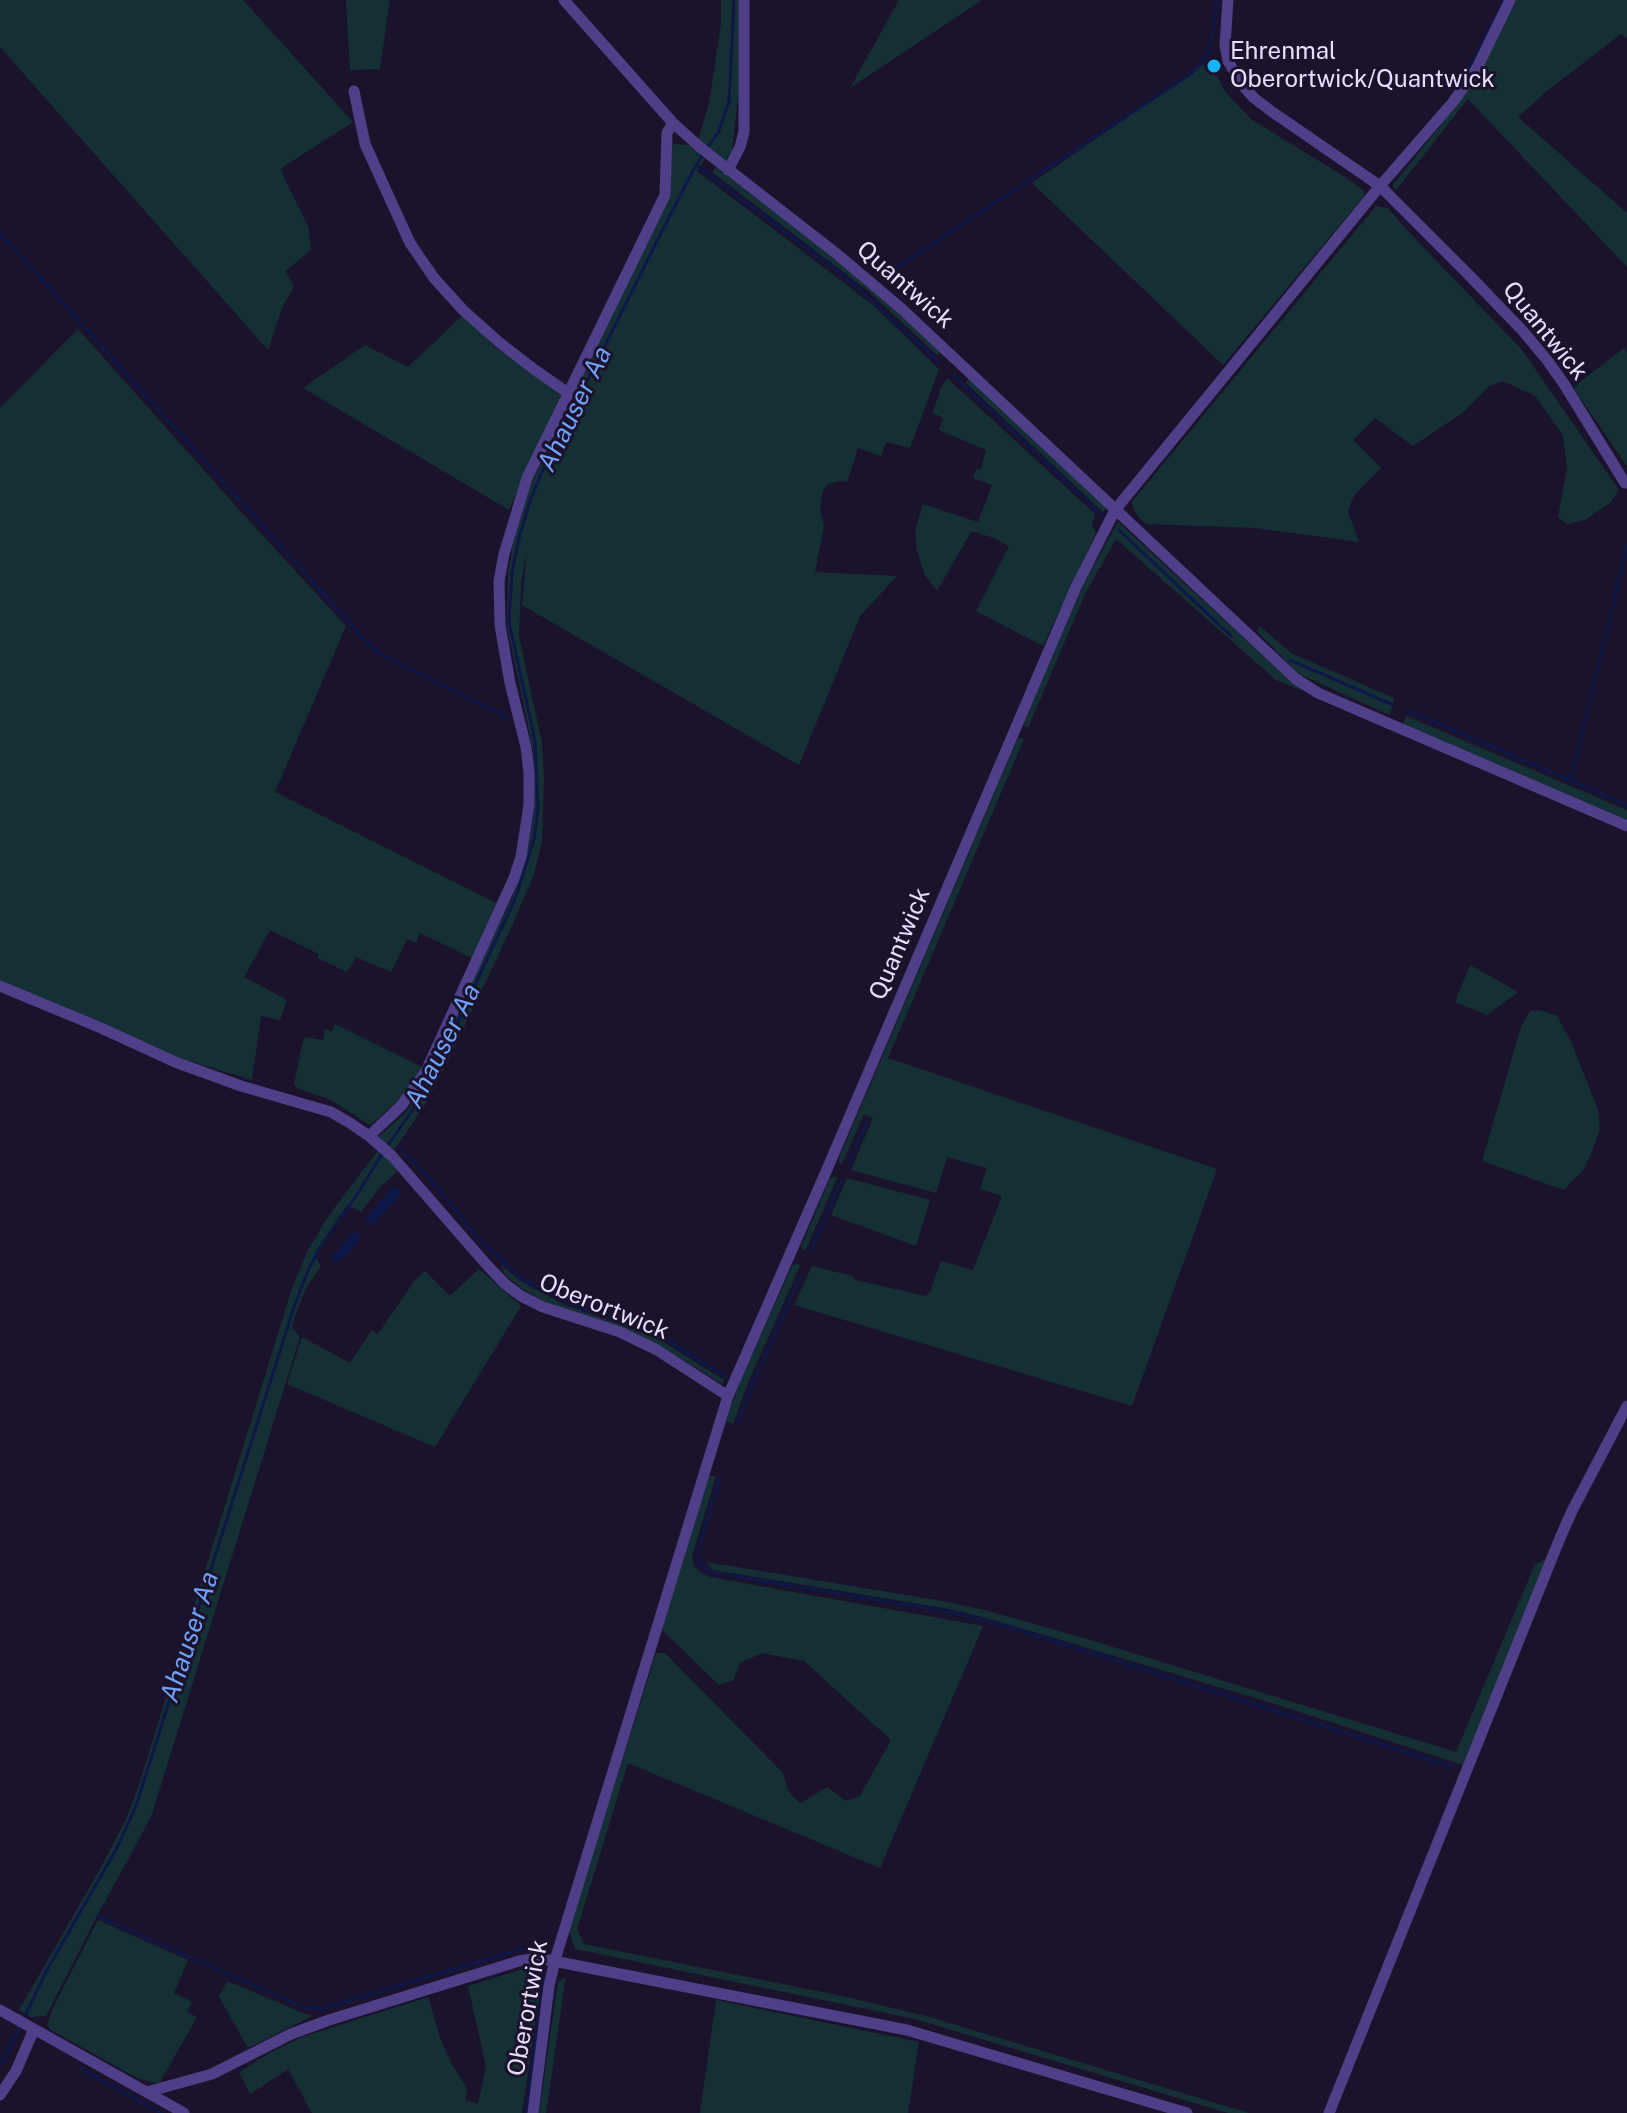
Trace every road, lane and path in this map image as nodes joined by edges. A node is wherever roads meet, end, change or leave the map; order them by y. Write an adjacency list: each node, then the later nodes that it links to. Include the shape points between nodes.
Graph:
1 (564, 0): 6 (street, Quantwick)
2 (744, 0): 7 (street, via 744,132)
3 (1228, 0): 8 (street, Quantwick, via 1225,46 1243,86)
4 (1510, 0): 8 (street, Quantwick, via 1469,80)
5 (354, 91): 9 (street, via 370,157 410,243 434,278 500,343)
6 (673, 123): 7 (street, Quantwick); 9 (street, via 667,133 665,195)
7 (728, 170): 11 (street, Quantwick, via 880,290)
8 (1380, 186): 10 (street, Quantwick, via 1539,350); 11 (street, Quantwick)
9 (568, 393): 14 (street, via 519,499 499,581 503,649 529,773 521,857 426,1071 401,1106)
10 (1625, 483)
11 (1115, 510): 12 (street, Quantwick, via 1296,679 1318,693); 15 (street, Quantwick, via 1076,587)
12 (1627, 826)
13 (0, 986): 14 (street, Oberortwick, via 196,1071 331,1112)
14 (369, 1136): 15 (street, Oberortwick, via 521,1296 620,1332)
15 (728, 1396): 17 (street, Oberortwick)
16 (1627, 1406): 25 (street, via 1560,1538)
17 (555, 1960): 20 (street, via 519,1961 329,2020 212,2074); 23 (street, Oberortwick); 24 (street, via 907,2030)
18 (0, 2010): 19 (street)
19 (31, 2027): 20 (street); 21 (street, via 16,2071)
20 (147, 2092): 22 (street)
21 (0, 2095)
22 (184, 2113)
23 (533, 2113)
24 (1187, 2113)
25 (1329, 2113)

